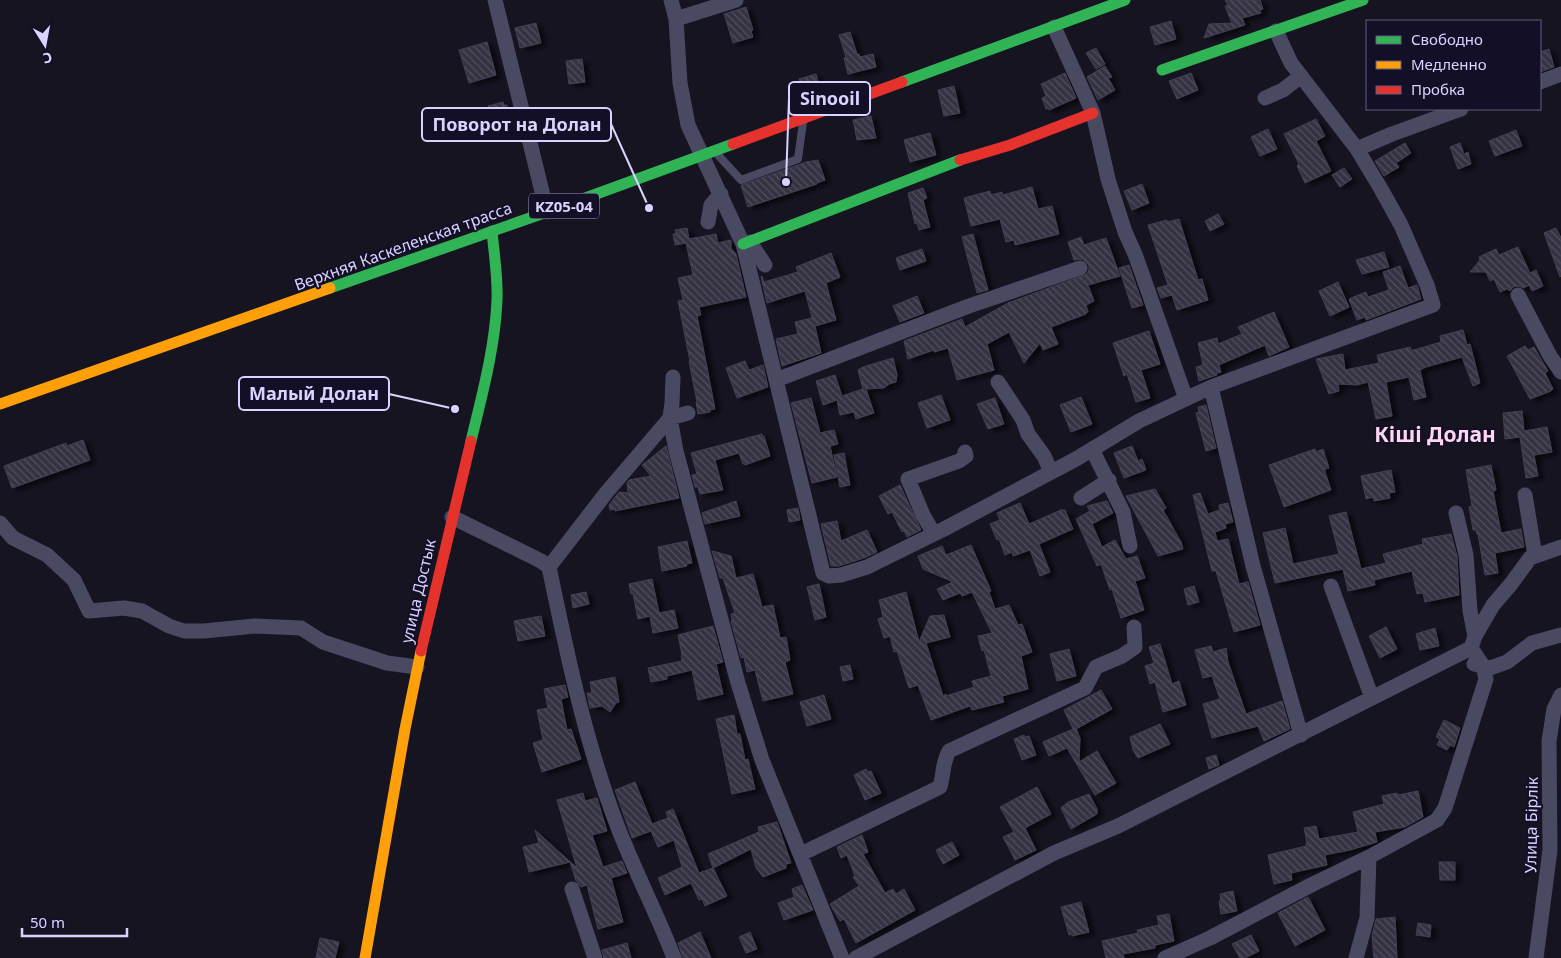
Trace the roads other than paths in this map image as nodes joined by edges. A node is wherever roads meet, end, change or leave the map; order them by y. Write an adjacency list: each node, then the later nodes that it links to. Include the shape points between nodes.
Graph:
1 (495, 0): 20 (street)
2 (671, 0): 6 (street)
3 (736, 0): 6 (street)
4 (1125, 0): 7 (main road, Верхняя Каскеленская трасса / KZ05-04)
5 (1363, 0): 8 (main road)
6 (676, 19): 18 (street, via 680,83 688,125)
7 (1054, 27): 15 (street); 16 (main road, Верхняя Каскеленская трасса / KZ05-04)
8 (1276, 31): 9 (main road); 11 (street)
9 (1162, 70)
10 (1561, 74): 12 (street)
11 (1301, 76): 13 (street, via 1283,90); 17 (street)
12 (1541, 82)
13 (1265, 98)
14 (1458, 110): 17 (street)
15 (1092, 113): 23 (main road); 32 (street, via 1125,232)
16 (803, 118): 18 (main road, Верхняя Каскеленская трасса / KZ05-04); 18 (lane, via 798,159 742,180)
17 (1357, 150): 31 (street, via 1401,225 1433,305)
18 (709, 152): 19 (street); 20 (main road, Верхняя Каскеленская трасса / KZ05-04)
19 (721, 194): 21 (street, via 712,205); 23 (street)
20 (547, 212): 22 (main road, Верхняя Каскеленская трасса / KZ05-04)
21 (708, 222)
22 (492, 231): 33 (main road, Верхняя Каскеленская трасса / KZ05-04); 43 (main road, улица Достык, via 497,301 489,367)
23 (746, 243): 24 (street); 29 (street)
24 (765, 265)
25 (1080, 268): 29 (street, via 968,306)
26 (1518, 296): 27 (street)
27 (1561, 372)
28 (673, 377): 35 (street)
29 (776, 380): 45 (street, via 823,573 840,575 867,567)
30 (998, 382): 38 (street)
31 (1211, 387): 32 (street); 59 (street, via 1253,566)
32 (1186, 399): 36 (street, via 1139,421)
33 (0, 404)
34 (688, 413): 35 (street)
35 (670, 418): 49 (street); 60 (street, via 738,682 762,760)
36 (1092, 449): 38 (street); 39 (street)
37 (965, 452): 45 (street, via 966,456 959,461 908,478)
38 (1051, 472): 45 (street)
39 (1109, 480): 41 (street); 46 (street, via 1123,512)
40 (1525, 495): 48 (street)
41 (1081, 498)
42 (1456, 512): 53 (street, via 1466,556)
43 (452, 518): 49 (street); 56 (main road, улица Достык)
44 (0, 523): 56 (street, via 13,538 46,555 74,580 88,610 124,608 142,611 184,631 255,626 301,628 323,642 387,663)
45 (934, 534)
46 (1130, 546)
47 (1561, 547): 48 (street)
48 (1535, 556): 53 (street, via 1493,605)
49 (549, 566): 66 (street, via 567,656 592,754 618,827)
50 (1330, 586): 58 (street)
51 (1134, 627): 60 (street, via 1135,647 1096,667 1086,688 949,751 943,762 940,786)
52 (1561, 635): 55 (street, via 1532,643 1507,662 1490,668)
53 (1473, 642): 54 (street); 55 (street)
54 (1453, 658): 55 (street); 58 (street)
55 (1483, 666): 61 (street, via 1486,679 1482,696 1445,808 1437,820)
56 (417, 667): 64 (main road, улица Достык)
57 (1561, 695): 70 (street, Улица Бірлік, via 1554,709 1549,742 1550,850)
58 (1372, 698): 59 (street)
59 (1301, 735): 68 (street, via 1118,826 1054,853)
60 (801, 854): 67 (street)
61 (1369, 857): 63 (street); 69 (street, via 1367,918)
62 (572, 889): 65 (street)
63 (1174, 956)
64 (365, 958)
65 (595, 958)
66 (674, 958)
67 (842, 958)
68 (856, 958)
69 (1356, 958)
70 (1536, 958)

